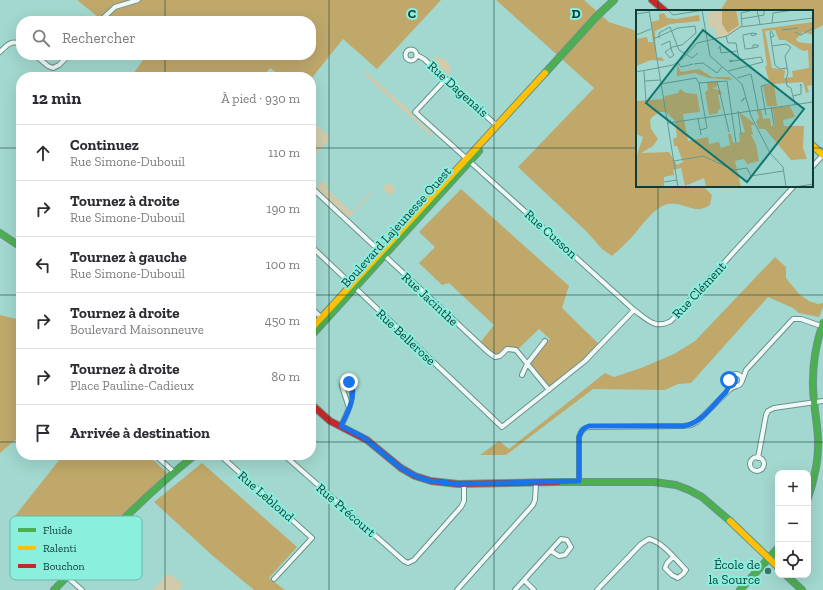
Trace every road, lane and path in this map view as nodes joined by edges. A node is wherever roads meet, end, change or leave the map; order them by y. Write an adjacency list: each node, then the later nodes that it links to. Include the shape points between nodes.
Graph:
1 (138, 0): 5 (street, via 115,7)
2 (614, 0): 12 (street, Boulevard Lajeunesse Ouest)
3 (652, 0): 4 (street)
4 (663, 10)
5 (105, 16)
6 (16, 43): 7 (street, via 8,44)
7 (0, 52)
8 (417, 55): 11 (street, Rue Dagenais)
9 (41, 60): 10 (street, via 53,68)
10 (64, 60)
11 (446, 78): 12 (street, Rue Dagenais); 15 (street, Rue Cusson, via 415,112)
12 (495, 128): 15 (street, Boulevard Lajeunesse Ouest)
13 (813, 146): 14 (street)
14 (823, 155): 16 (street)
15 (470, 160): 22 (street, Boulevard Lajeunesse Ouest); 24 (street, Rue Cusson)
16 (813, 165)
17 (793, 187): 24 (street, Rue Clément, via 671,321 664,325 654,324)
18 (316, 193): 22 (street, Rue Jacinthe)
19 (0, 233): 20 (street)
20 (16, 244)
21 (316, 251): 23 (street, Rue Bellerose)
22 (383, 255): 23 (street, Boulevard Lajeunesse Ouest); 31 (street, Rue Jacinthe, via 488,352 495,357 507,349 516,350)
23 (354, 286): 26 (street, Boulevard Lajeunesse Ouest); 38 (street, Rue Bellerose, via 502,427)
24 (634, 310): 38 (street, via 585,361)
25 (316, 313): 26 (street)
26 (323, 319): 28 (street, Boulevard Lajeunesse Ouest); 29 (street, Boulevard Lajeunesse Ouest)
27 (822, 324): 32 (street, via 793,319); 41 (street, via 813,361)
28 (316, 325)
29 (316, 329)
30 (545, 341): 31 (street)
31 (527, 364): 34 (street); 38 (street, Rue Jacinthe)
32 (746, 370): 33 (street); 35 (street)
33 (736, 374): 35 (street, via 741,376); 36 (street, via 730,377)
34 (522, 375)
35 (742, 381): 37 (street)
36 (730, 382): 37 (street); 39 (street)
37 (736, 386): 39 (street)
38 (549, 390)
39 (726, 392): 51 (street, via 697,422 690,425 584,428 579,437)
40 (823, 401): 41 (street)
41 (813, 402): 45 (street, via 768,411); 54 (street, via 817,457)
42 (316, 408): 44 (street)
43 (349, 408): 43 (street, via 353,389 348,381 342,386); 44 (street)
44 (341, 426): 53 (street, via 363,437 412,474 434,482)
45 (758, 458)
46 (161, 460): 50 (street)
47 (188, 460): 50 (street)
48 (226, 460): 64 (street, Rue Leblond, via 312,538)
49 (290, 460): 53 (street, Rue Précourt, via 404,561 410,563 461,507 464,501)
50 (174, 472): 55 (street)
51 (579, 481): 52 (street); 59 (street, via 659,482 686,488 708,501)
52 (536, 482): 53 (street); 68 (street, via 536,500 533,505)
53 (464, 484)
54 (811, 487)
55 (127, 516)
56 (551, 551): 56 (street, via 561,539 567,540 570,547 565,555 559,556); 65 (street)
57 (775, 551): 59 (street)
58 (673, 557): 58 (street, via 686,570 678,578 665,568); 71 (street, via 658,542 649,540)
59 (768, 559): 60 (street); 72 (street)
60 (775, 565)
61 (789, 578): 73 (street)
62 (63, 580): 66 (street)
63 (71, 580): 67 (street)
64 (274, 580)
65 (524, 580): 69 (street); 70 (street)
66 (54, 590)
67 (82, 590)
68 (457, 590)
69 (515, 590)
70 (534, 590)
71 (597, 590)
72 (740, 590)
73 (802, 590)

